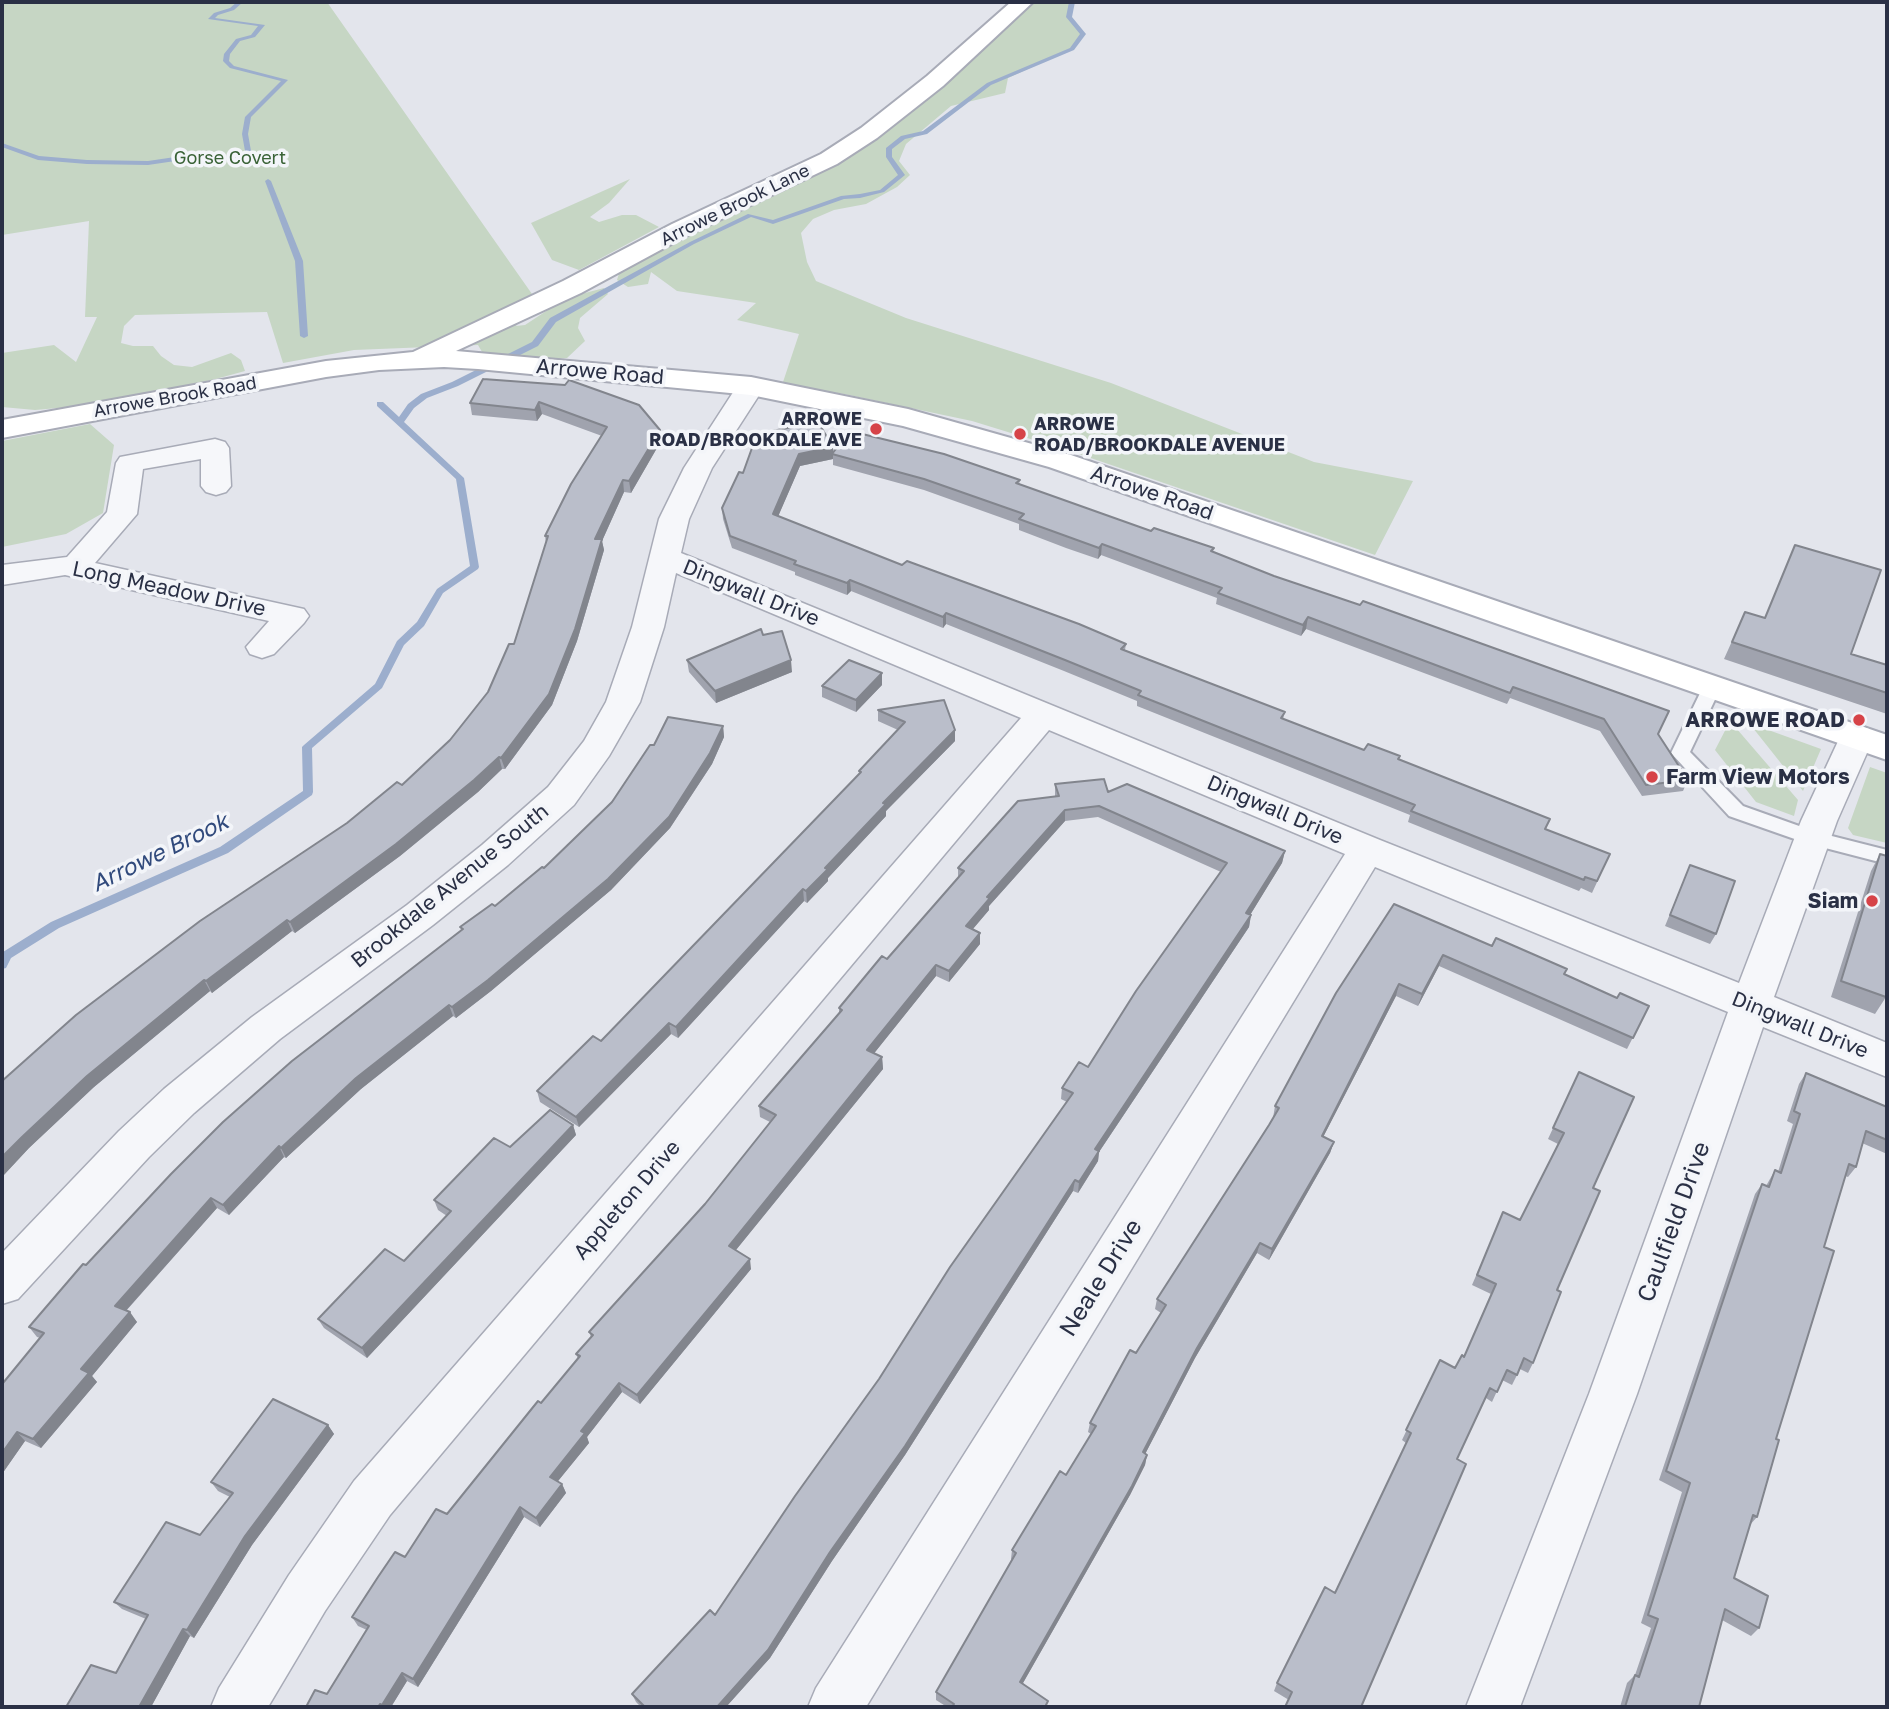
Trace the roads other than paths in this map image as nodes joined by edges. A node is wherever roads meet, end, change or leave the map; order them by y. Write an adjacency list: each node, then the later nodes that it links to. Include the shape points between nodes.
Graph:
1 (1023, 2): 2 (street, Arrowe Brook Lane, via 935,81 829,159)
2 (415, 360): 3 (street, Arrowe Road); 4 (street, Arrowe Road, via 634,373)
3 (348, 365): 5 (street, Arrowe Brook Road)
4 (751, 386): 7 (street, Brookdale Avenue South, via 698,468 674,519); 11 (street, Arrowe Road, via 908,418 1060,461)
5 (2, 429)
6 (216, 486): 8 (street, via 215,448 130,463 122,514)
7 (664, 558): 12 (street, Dingwall Drive); 19 (street, Brookdale Avenue South, via 623,702 597,748 561,796 420,915 266,1028 179,1101)
8 (74, 568): 9 (street, Long Meadow Drive, via 45,567); 10 (street, Long Meadow Drive, via 293,616)
9 (2, 575)
10 (262, 647)
11 (1712, 687): 13 (street, Arrowe Road); 14 (lane, via 1680,753 1736,811)
12 (1044, 714): 15 (street, Dingwall Drive); 20 (street, Appleton Drive, via 372,1498)
13 (1872, 743): 14 (street, Caulfield Drive)
14 (1813, 838): 16 (lane); 17 (street, Caulfield Drive)
15 (1367, 849): 17 (street, Dingwall Drive); 21 (street, Neale Drive)
16 (1887, 857)
17 (1751, 1005): 18 (street, Dingwall Drive); 22 (street, Caulfield Drive, via 1613,1394)
18 (1887, 1060)
19 (2, 1284)
20 (238, 1707)
21 (835, 1707)
22 (1493, 1707)

